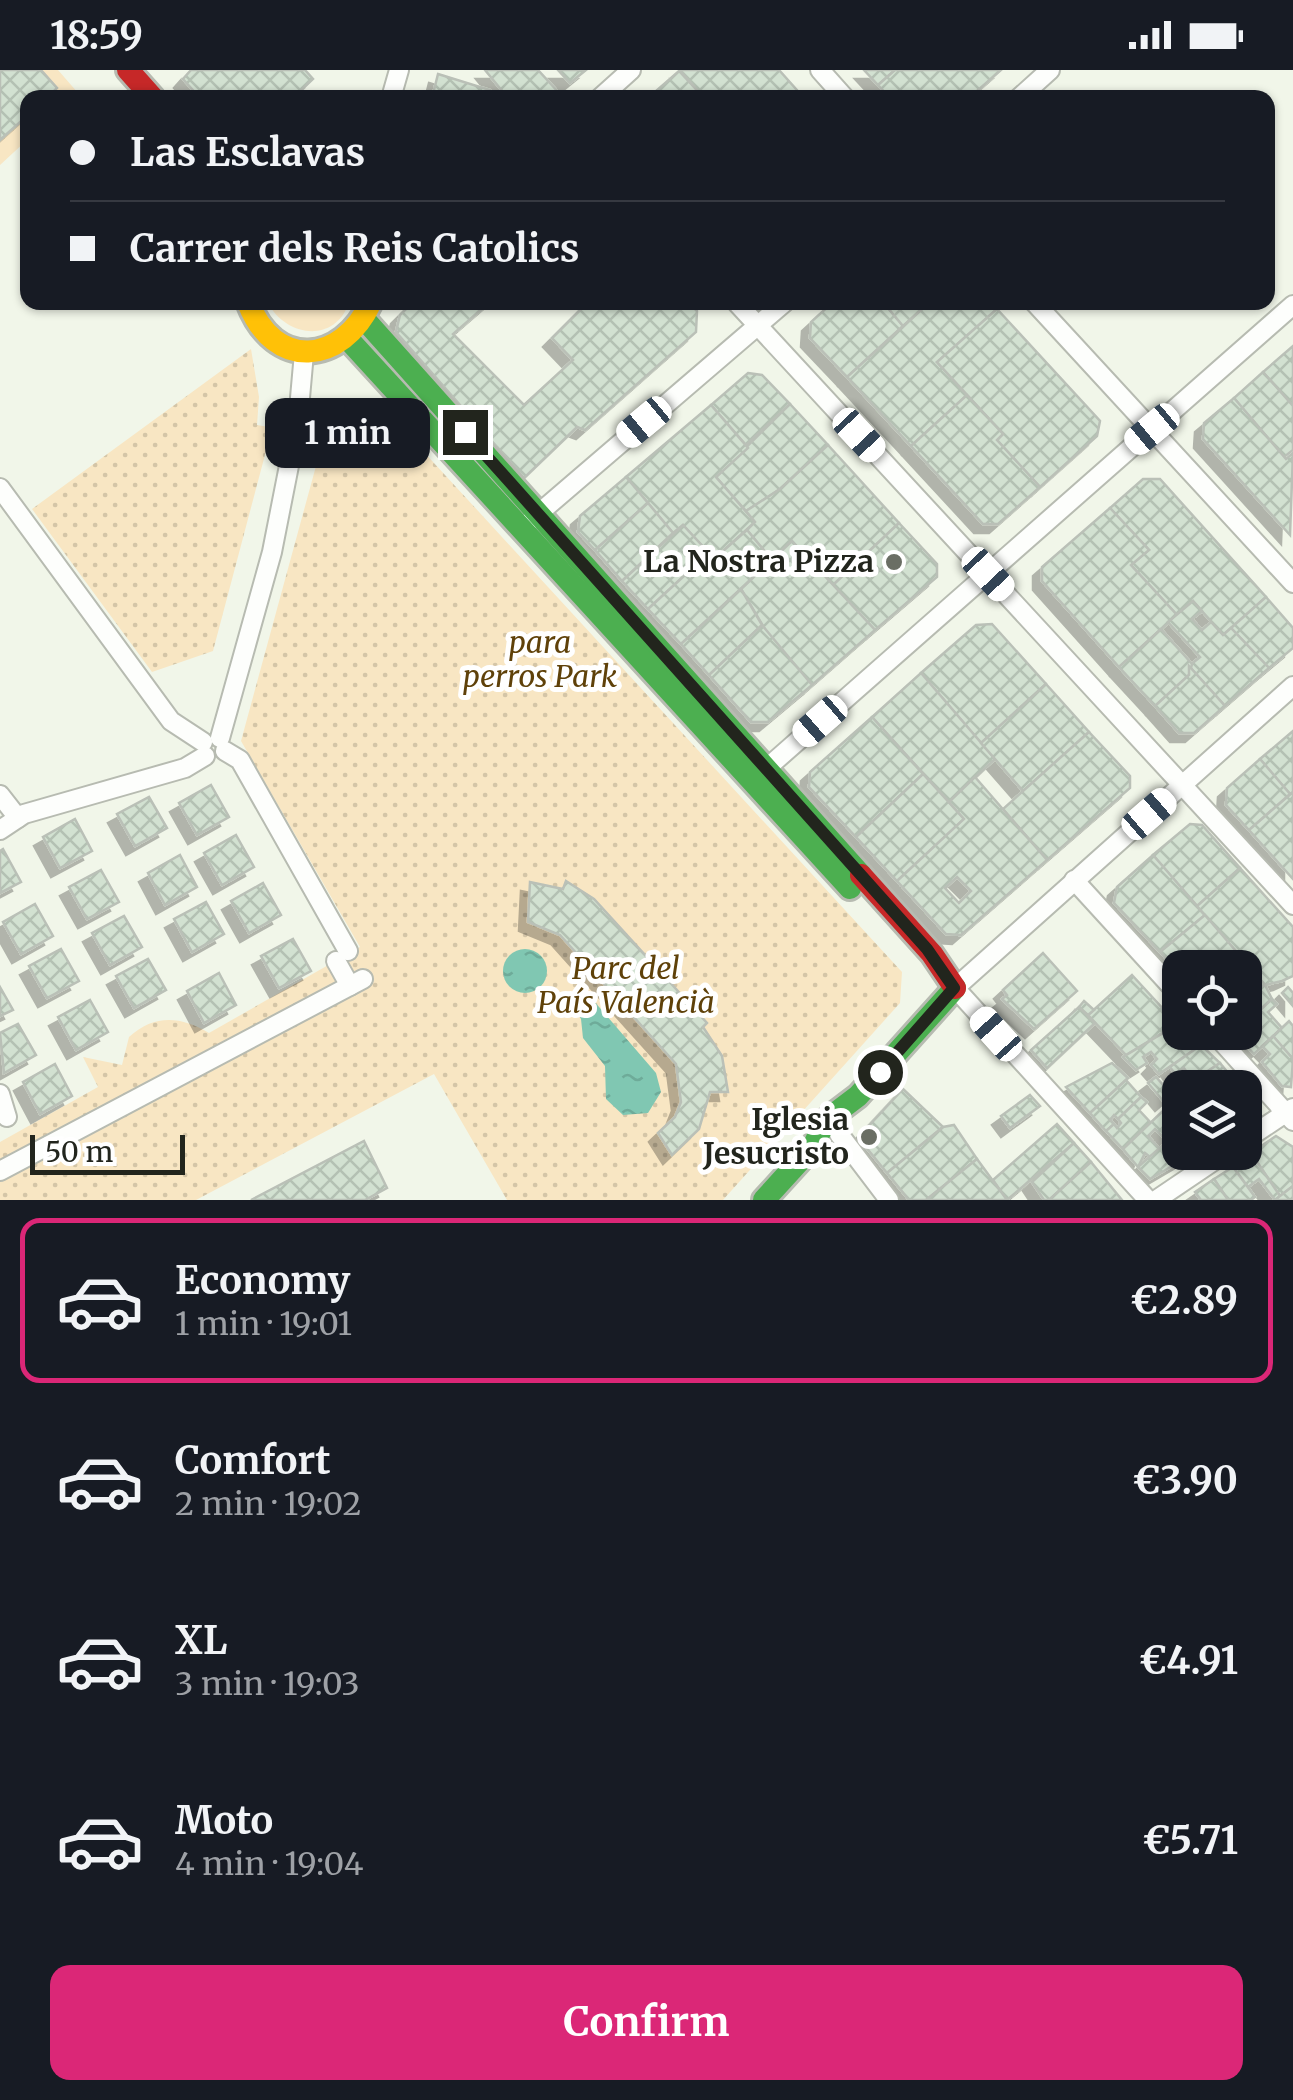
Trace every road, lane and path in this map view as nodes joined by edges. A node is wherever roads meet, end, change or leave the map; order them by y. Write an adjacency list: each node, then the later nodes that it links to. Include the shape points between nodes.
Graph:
1 (106, 70): 6 (street)
2 (128, 70): 7 (street)
3 (632, 70): 8 (street)
4 (820, 70): 9 (street)
5 (1050, 70): 10 (street)
6 (124, 90)
7 (146, 90)
8 (609, 90)
9 (838, 90)
10 (1027, 90)
11 (1293, 305): 20 (street)
12 (251, 310): 19 (street, via 270,340)
13 (743, 310): 17 (street)
14 (775, 310): 17 (street)
15 (1041, 310): 20 (street)
16 (368, 312): 18 (street); 22 (street)
17 (758, 326): 22 (street); 23 (street)
18 (348, 340): 19 (street); 22 (street)
19 (304, 353): 26 (street, via 272,552)
20 (1152, 429): 23 (street); 24 (street)
21 (0, 488): 26 (street, via 171,720)
22 (530, 521): 27 (street)
23 (988, 574): 27 (street); 28 (street)
24 (1293, 583)
25 (1293, 686): 28 (street)
26 (213, 747): 30 (street, via 185,768); 47 (street, via 240,760 357,983)
27 (758, 775): 34 (street); 36 (street, via 927,949)
28 (1183, 784): 32 (street); 33 (street)
29 (0, 795): 30 (street)
30 (18, 818): 31 (street)
31 (0, 830)
32 (1074, 880): 35 (street); 36 (street)
33 (1293, 905)
34 (926, 964): 36 (street); 37 (street)
35 (1162, 976)
36 (954, 988): 37 (street); 50 (street)
37 (924, 1022): 40 (street)
38 (1230, 1050): 41 (street)
39 (0, 1094): 42 (street)
40 (848, 1102): 44 (street); 45 (street, via 824,1120)
41 (1291, 1114): 43 (street)
42 (6, 1117)
43 (1262, 1130)
44 (839, 1134): 45 (street); 49 (street)
45 (814, 1145): 48 (street)
46 (1200, 1170): 51 (street)
47 (0, 1171)
48 (764, 1200)
49 (888, 1200)
50 (1148, 1200)
51 (1156, 1200)

